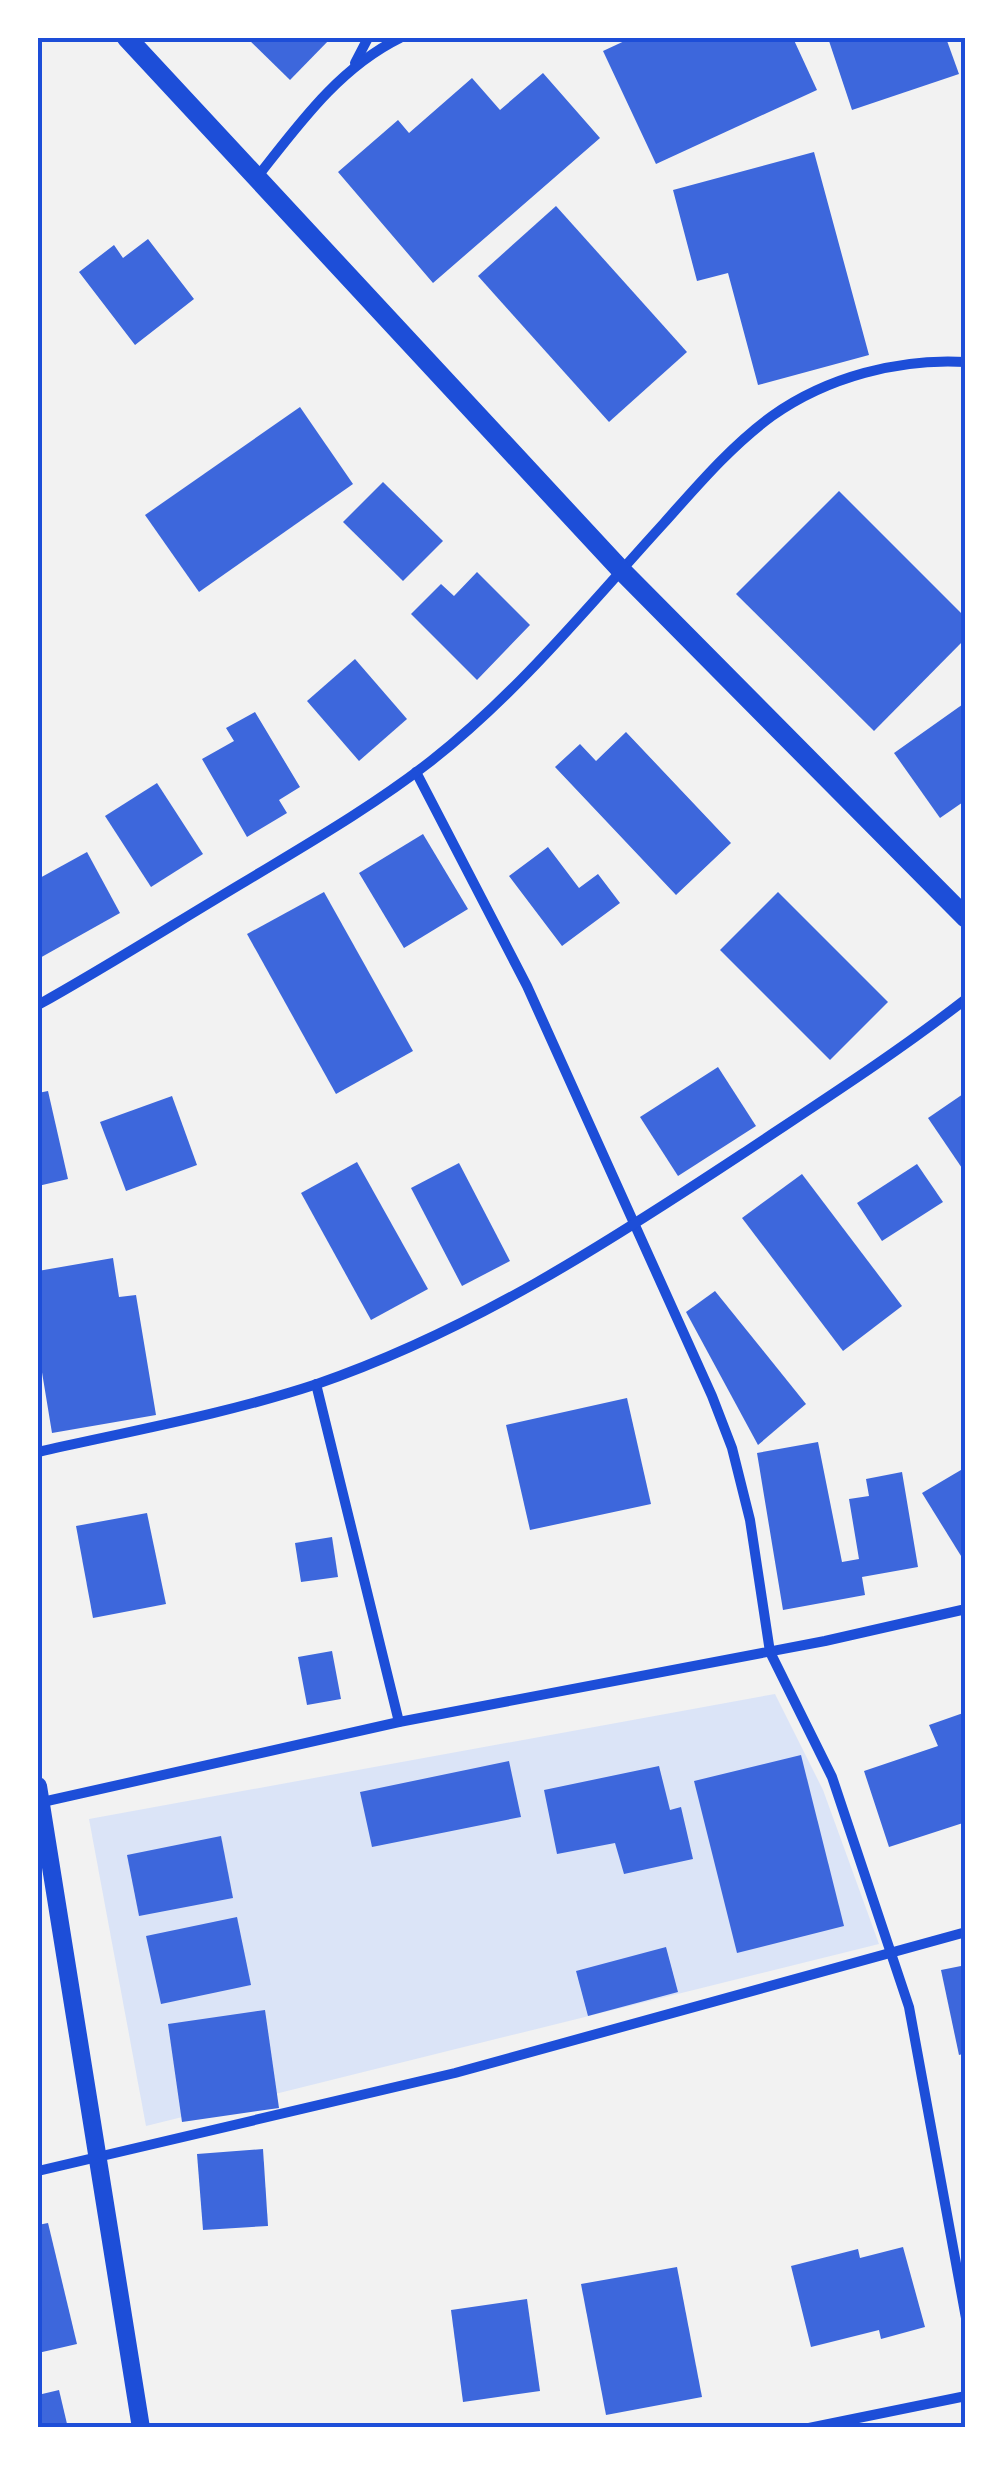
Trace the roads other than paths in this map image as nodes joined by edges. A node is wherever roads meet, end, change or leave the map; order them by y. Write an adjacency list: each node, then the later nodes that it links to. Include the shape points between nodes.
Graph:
1 (127, 38): 5 (main road)
2 (368, 38): 4 (street)
3 (400, 38): 4 (street)
4 (353, 68): 5 (street)
5 (258, 176): 7 (main road)
6 (966, 362): 7 (street, via 888,366 773,416 728,452)
7 (621, 570): 8 (street, via 511,688); 9 (main road)
8 (416, 772): 11 (street); 12 (street, via 527,986)
9 (966, 918)
10 (966, 999): 12 (street)
11 (38, 1005)
12 (636, 1224): 13 (street, via 444,1333); 16 (street, via 732,1448)
13 (316, 1384): 14 (street); 17 (street)
14 (38, 1452)
15 (966, 1609): 16 (street)
16 (770, 1652): 17 (street); 20 (street, via 832,1777)
17 (399, 1722): 18 (street)
18 (38, 1797): 21 (street)
19 (966, 1932): 20 (street)
20 (892, 1952): 21 (street, via 454,2073); 23 (street)
21 (96, 2158): 22 (street); 25 (street)
22 (38, 2171)
23 (966, 2318)
24 (966, 2396): 26 (street)
25 (141, 2428)
26 (809, 2428)

